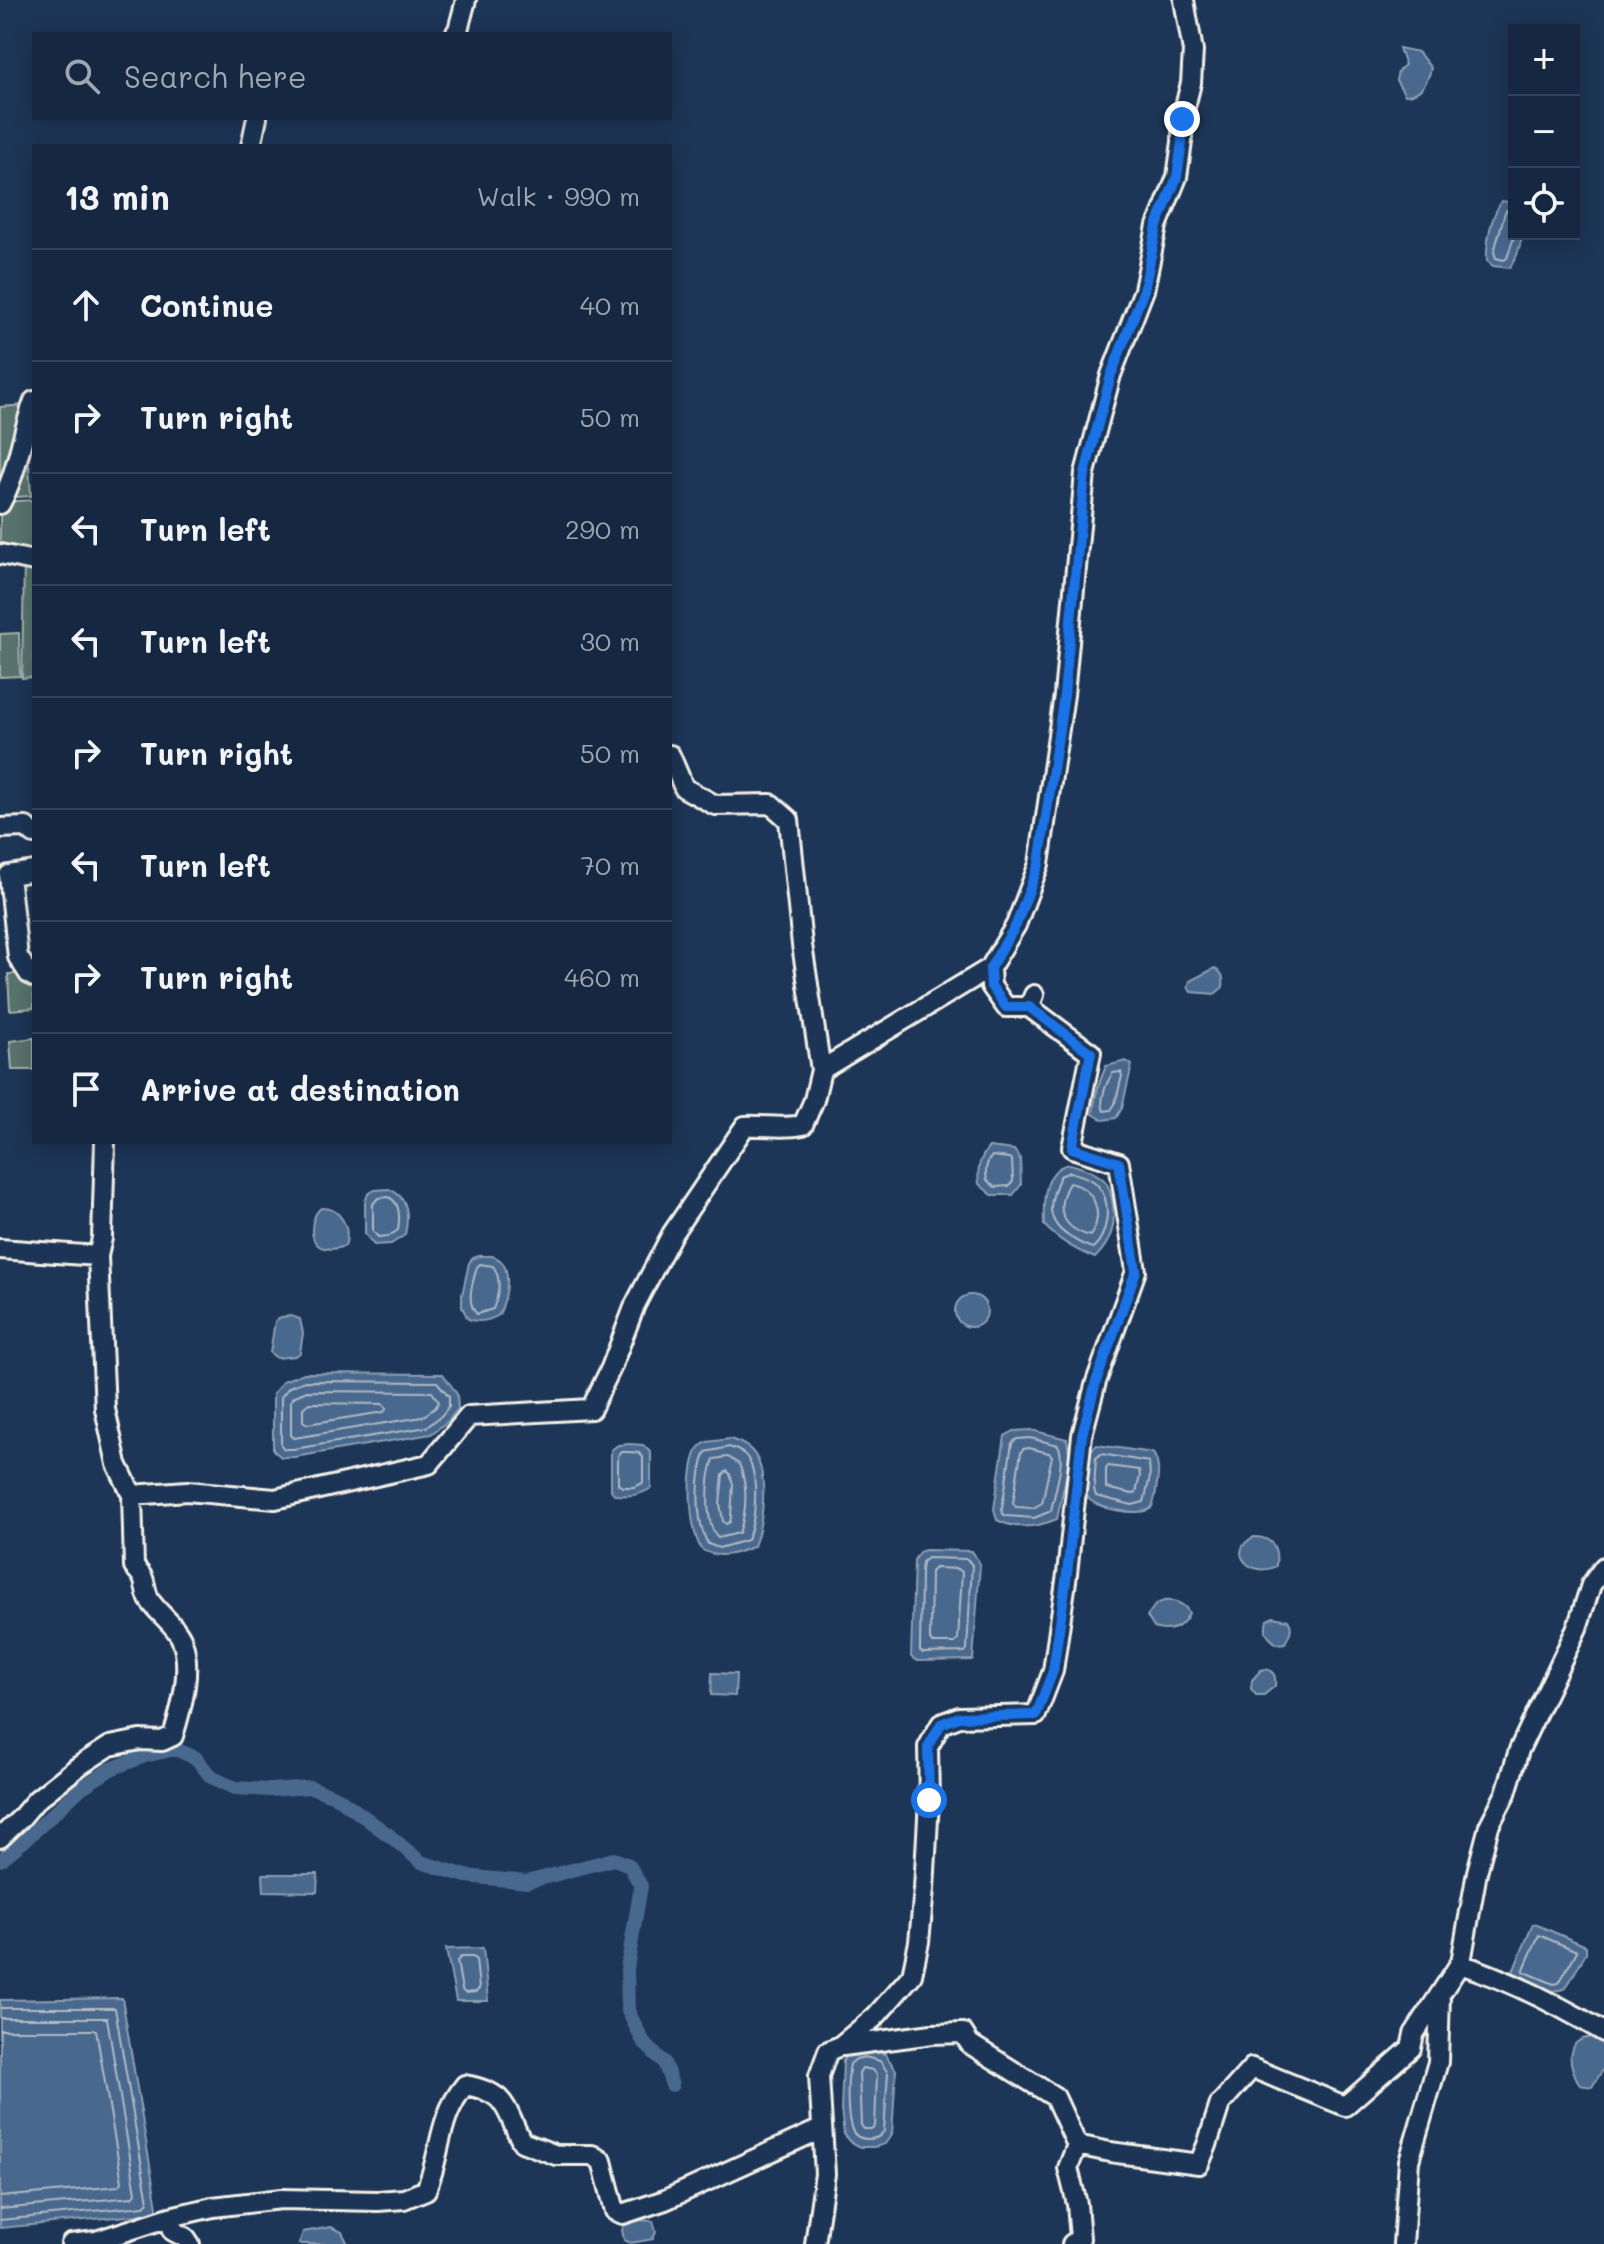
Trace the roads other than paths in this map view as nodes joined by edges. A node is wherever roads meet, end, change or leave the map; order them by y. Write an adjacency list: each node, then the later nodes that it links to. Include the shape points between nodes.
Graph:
1 (466, 0): 3 (street)
2 (1184, 0): 14 (street, via 1193,51 1177,177 1157,226 1144,290 1111,375 1085,473 1064,695 1039,864 1016,925)
3 (456, 32)
4 (257, 120): 5 (street)
5 (251, 144)
6 (32, 408): 7 (street)
7 (0, 504)
8 (0, 554): 9 (street)
9 (32, 561)
10 (672, 760): 16 (street, via 684,788 715,805 771,804 789,820)
11 (0, 828): 12 (street, via 26,827)
12 (32, 832)
13 (32, 871): 15 (street, via 9,875 18,957)
14 (990, 968): 16 (street); 26 (street, via 991,986 1006,1007 1031,1001 1091,1053 1072,1148 1119,1163 1136,1271 1082,1435 1053,1671 1036,1715 959,1717 941,1724 928,1747 924,1889 912,1975)
15 (32, 976)
16 (821, 1070): 20 (street, via 803,1125 745,1126 672,1234 591,1409 469,1416 429,1464 275,1499 187,1491)
17 (105, 1144): 19 (street)
18 (0, 1249): 19 (street)
19 (98, 1256): 20 (street, via 105,1409 117,1464)
20 (132, 1495): 22 (street, via 134,1567 144,1576 149,1599 180,1636 185,1658 173,1736 110,1746 36,1800)
21 (1604, 1567): 23 (street, via 1591,1585 1489,1826)
22 (0, 1838)
23 (1460, 1964): 24 (street); 25 (street, via 1502,1978)
24 (1440, 1992): 28 (street, via 1411,2048 1345,2106 1252,2068 1220,2104 1199,2164); 34 (street, via 1438,2062 1409,2161)
25 (1604, 2032)
26 (840, 2046): 27 (street, via 828,2051 819,2076); 28 (street, via 963,2033 970,2044 1055,2097)
27 (821, 2129): 29 (street, via 623,2214 615,2211 602,2161 592,2155 556,2155 522,2142 500,2098 465,2085 448,2113 426,2190 404,2199 281,2199); 32 (street, via 825,2174)
28 (1077, 2145): 33 (street, via 1068,2168 1080,2238)
29 (170, 2217): 30 (street); 31 (street, via 173,2231)
30 (71, 2244)
31 (190, 2244)
32 (815, 2244)
33 (1072, 2244)
34 (1403, 2244)

